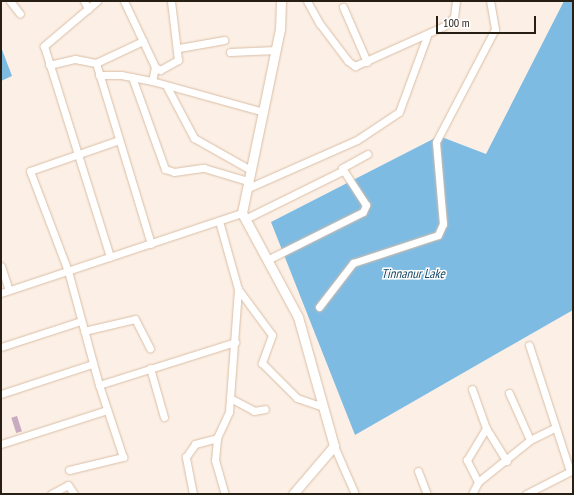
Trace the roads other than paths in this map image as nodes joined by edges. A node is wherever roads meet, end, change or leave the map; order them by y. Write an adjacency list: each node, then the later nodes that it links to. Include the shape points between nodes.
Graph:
1 (10, 1): 12 (street)
2 (84, 1): 11 (street)
3 (97, 1): 11 (street)
4 (124, 1): 15 (street)
5 (171, 1): 16 (street, via 171,24)
6 (281, 1): 17 (main road)
7 (307, 1): 19 (street, via 320,24 351,65)
8 (456, 1): 13 (street, via 454,17)
9 (490, 1): 44 (street, via 495,29 436,142 443,224 438,236 353,263)
10 (343, 7): 19 (street)
11 (88, 9): 21 (street, via 44,46)
12 (20, 14)
13 (427, 36): 19 (street); 33 (street, via 399,112 357,140)
14 (224, 40): 16 (street)
15 (143, 41): 20 (street); 22 (street)
16 (178, 48): 22 (street, via 177,62 160,70)
17 (276, 50): 18 (street); 27 (main road)
18 (230, 52)
19 (367, 62)
20 (96, 63): 21 (street, via 75,59); 23 (street)
21 (49, 65): 29 (street)
22 (155, 67): 25 (street)
23 (99, 75): 24 (street); 28 (street)
24 (132, 77): 25 (street); 33 (street, via 165,169 174,172 204,168)
25 (152, 81): 26 (street)
26 (167, 87): 27 (street); 31 (street, via 194,138)
27 (264, 112): 31 (main road)
28 (119, 140): 29 (street); 36 (street)
29 (77, 152): 37 (street); 40 (street, via 33,168 30,174)
30 (367, 154): 32 (street, via 342,168)
31 (249, 169): 33 (main road)
32 (344, 170): 34 (street); 38 (street, via 366,205 363,212)
33 (248, 184): 34 (main road)
34 (244, 216): 35 (street); 38 (main road)
35 (220, 221): 36 (street); 41 (street)
36 (151, 244): 37 (street)
37 (110, 257): 40 (street)
38 (267, 260): 58 (main road, via 298,317)
39 (1, 266): 42 (street)
40 (68, 271): 42 (street); 45 (street)
41 (238, 289): 47 (street); 58 (street, via 272,335 262,363 297,398)
42 (9, 290): 43 (street)
43 (1, 293)
44 (319, 306)
45 (81, 321): 46 (street); 49 (street)
46 (84, 332): 50 (street, via 135,319); 51 (street)
47 (236, 342): 52 (street); 57 (street)
48 (529, 345): 63 (street)
49 (1, 347)
50 (150, 348)
51 (92, 364): 53 (street); 56 (street)
52 (150, 368): 53 (street); 61 (street)
53 (99, 385): 60 (street)
54 (472, 389): 62 (street)
55 (509, 393): 65 (street)
56 (1, 394)
57 (230, 398): 59 (street, via 254,412); 64 (street, via 229,412)
58 (320, 406): 67 (main road)
59 (265, 409)
60 (107, 410): 66 (street); 69 (street, via 123,457)
61 (164, 417)
62 (486, 428): 68 (street); 72 (street, via 466,460)
63 (555, 428): 65 (street); 70 (street)
64 (217, 438): 75 (street, via 195,444 186,457); 76 (street, via 215,460)
65 (530, 440): 68 (street)
66 (1, 444)
67 (334, 446): 77 (main road); 78 (street)
68 (507, 461): 72 (street)
69 (69, 470)
70 (572, 470): 81 (street)
71 (418, 471): 79 (street)
72 (478, 482): 80 (street)
73 (51, 494): 74 (street, via 68,485)
74 (74, 494)
75 (193, 494)
76 (225, 494)
77 (293, 494)
78 (355, 494)
79 (427, 494)
80 (472, 494)
81 (526, 494)

